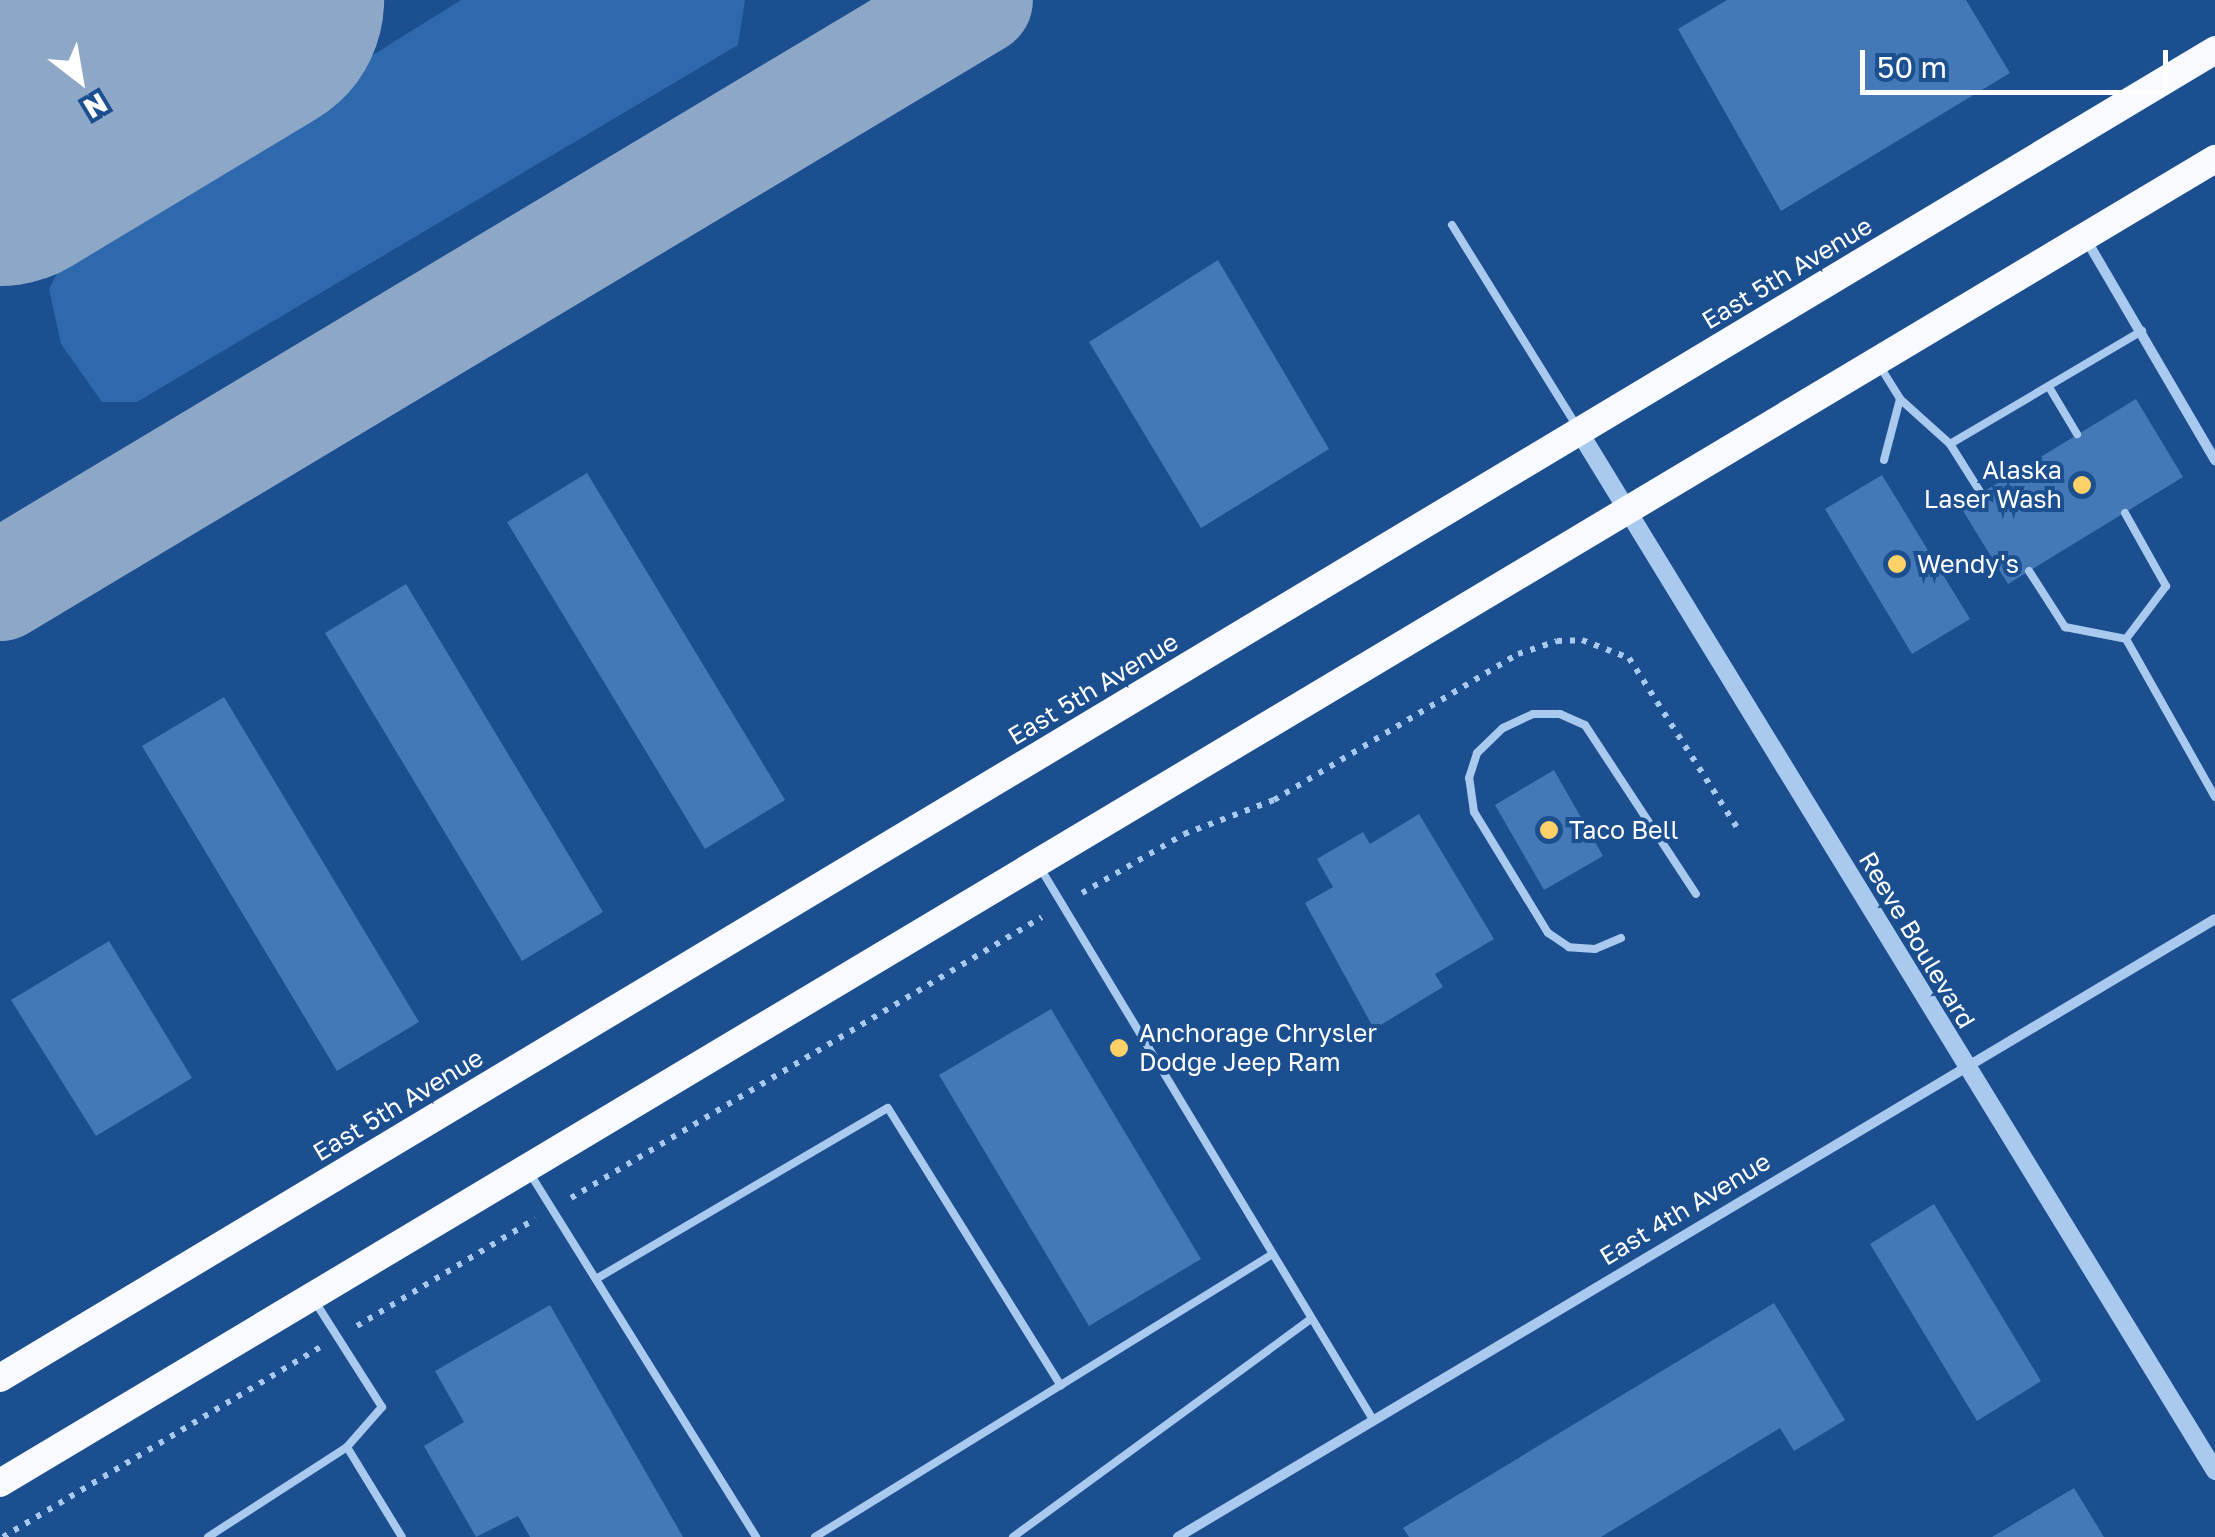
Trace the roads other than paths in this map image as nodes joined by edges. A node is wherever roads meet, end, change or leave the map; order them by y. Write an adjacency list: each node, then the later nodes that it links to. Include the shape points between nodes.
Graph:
1 (2215, 50): 9 (highway, East 5th Avenue)
2 (2215, 159): 4 (highway)
3 (1452, 225): 9 (lane)
4 (2084, 238): 5 (street); 6 (highway)
5 (2142, 331): 7 (lane); 13 (street)
6 (1876, 361): 8 (lane); 15 (highway)
7 (2049, 386): 10 (lane); 11 (lane)
8 (1900, 399): 11 (lane); 12 (lane)
9 (1580, 432): 15 (street, Reeve Boulevard); 30 (highway, East 5th Avenue)
10 (2077, 434)
11 (1950, 444): 14 (lane)
12 (1884, 460)
13 (2215, 460)
14 (1981, 493)
15 (1628, 509): 20 (highway); 24 (street, Reeve Boulevard)
16 (2125, 513): 18 (lane, via 2166,586)
17 (2030, 570): 18 (lane, via 2065,627)
18 (2126, 639): 19 (lane)
19 (2215, 797)
20 (1037, 862): 25 (highway); 26 (lane)
21 (1696, 894): 23 (lane, via 1585,726 1560,714 1532,714 1503,728 1477,753 1469,778 1474,812 1548,933 1569,948)
22 (2215, 919): 24 (street, East 4th Avenue)
23 (1622, 938)
24 (1964, 1067): 32 (street, East 4th Avenue); 34 (street, Reeve Boulevard)
25 (527, 1168): 27 (lane); 28 (highway)
26 (1271, 1255): 29 (lane); 31 (lane)
27 (596, 1279): 31 (lane, via 888,1108); 38 (lane)
28 (312, 1296): 33 (lane, via 382,1408); 35 (highway)
29 (1308, 1322): 32 (lane); 40 (lane)
30 (0, 1378)
31 (1061, 1386): 39 (lane)
32 (1372, 1418): 41 (street, East 4th Avenue)
33 (346, 1447): 36 (lane); 37 (lane)
34 (2215, 1470)
35 (0, 1483)
36 (208, 1537)
37 (402, 1537)
38 (756, 1537)
39 (815, 1537)
40 (1014, 1537)
41 (1178, 1537)

